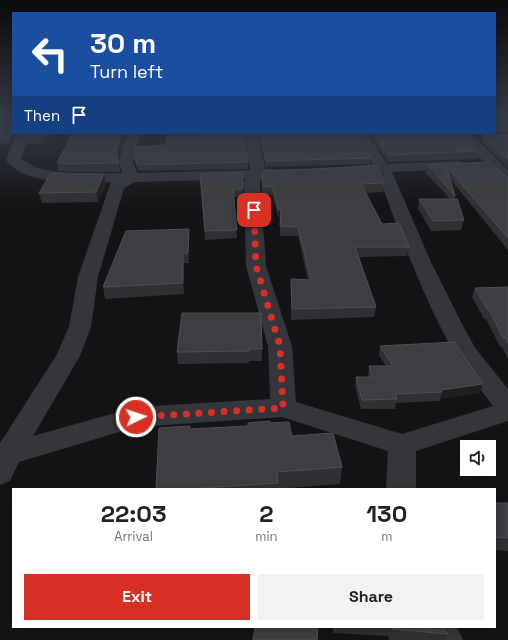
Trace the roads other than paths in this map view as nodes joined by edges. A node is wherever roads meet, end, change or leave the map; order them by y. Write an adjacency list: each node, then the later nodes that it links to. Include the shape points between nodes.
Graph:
1 (17, 148): 11 (street, via 12,160 32,172 68,179)
2 (130, 148): 11 (street, via 126,161)
3 (254, 148): 10 (street)
4 (369, 148): 7 (street)
5 (476, 148): 6 (street)
6 (491, 164): 7 (street); 12 (street)
7 (383, 169): 8 (street); 13 (street, via 420,262 453,328 466,352 503,401)
8 (336, 171)
9 (305, 172): 10 (street)
10 (258, 174): 11 (street); 14 (street, via 252,182 256,266 280,346)
11 (131, 178): 17 (street, via 117,185 88,277 80,327 68,356)
12 (508, 179)
13 (508, 404)
14 (283, 408): 16 (street); 17 (street, via 136,417)
15 (508, 411): 16 (street)
16 (402, 445): 18 (street)
17 (4, 463)
18 (401, 488)
19 (438, 628): 20 (street)
20 (444, 640)

